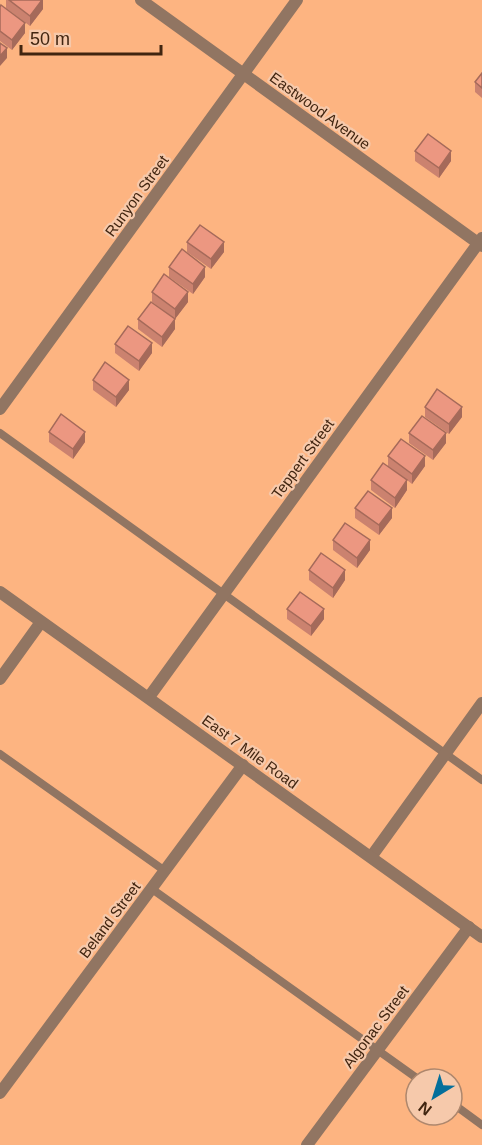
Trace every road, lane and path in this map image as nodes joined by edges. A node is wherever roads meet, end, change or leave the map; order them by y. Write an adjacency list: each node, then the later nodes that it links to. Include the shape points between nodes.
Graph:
1 (141, 0): 3 (street, Eastwood Avenue)
2 (297, 0): 3 (street, Runyon Street)
3 (243, 74): 4 (street, Eastwood Avenue); 5 (street, Runyon Street)
4 (481, 242): 8 (street, Teppert Street)
5 (0, 409)
6 (0, 433): 8 (lane)
7 (0, 592): 9 (street, East 7 Mile Road)
8 (223, 595): 11 (street, Teppert Street); 14 (lane)
9 (41, 622): 10 (street); 11 (street, East 7 Mile Road)
10 (0, 679)
11 (149, 698): 15 (street, East 7 Mile Road)
12 (482, 703): 14 (street)
13 (0, 754): 18 (lane)
14 (445, 754): 16 (lane); 17 (street)
15 (243, 765): 17 (street, East 7 Mile Road); 18 (street, Beland Street)
16 (482, 780)
17 (371, 857): 20 (street, East 7 Mile Road)
18 (165, 871): 19 (street, Beland Street)
19 (152, 889): 22 (lane); 24 (street, Beland Street)
20 (469, 927): 21 (street, East 7 Mile Road); 22 (street, Algonac Street)
21 (482, 937)
22 (378, 1050): 23 (lane); 27 (street, Algonac Street)
23 (404, 1069)
24 (0, 1093)
25 (464, 1112): 26 (lane)
26 (482, 1125)
27 (307, 1145)

